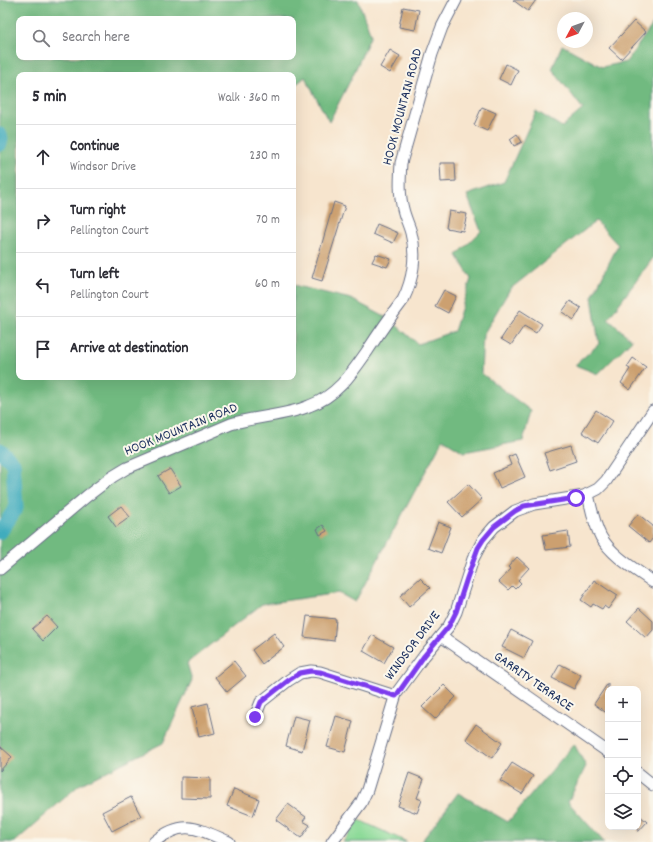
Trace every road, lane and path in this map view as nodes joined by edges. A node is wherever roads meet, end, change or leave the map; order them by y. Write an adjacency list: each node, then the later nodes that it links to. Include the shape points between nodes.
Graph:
1 (456, 0): 4 (street, HOOK MOUNTAIN ROAD, via 432,54 401,163 400,196 413,244 412,278 403,300 351,374 339,388 310,406 231,424 127,468 87,496)
2 (653, 411): 3 (street, WINDSOR DRIVE, via 606,481)
3 (588, 494): 5 (street, via 598,532 608,547); 6 (street, WINDSOR DRIVE, via 524,506 494,527 478,548 456,612)
4 (0, 569)
5 (653, 582)
6 (441, 636): 7 (street, WINDSOR DRIVE); 9 (street, GARRITY TERRACE)
7 (396, 696): 8 (street, via 320,672 300,673 261,702); 14 (street, WINDSOR DRIVE, via 367,790 361,803)
8 (255, 717)
9 (605, 750)
10 (641, 775): 11 (street)
11 (653, 785)
12 (154, 842): 13 (street, via 166,833 182,827 200,830)
13 (229, 842)
14 (332, 842)

